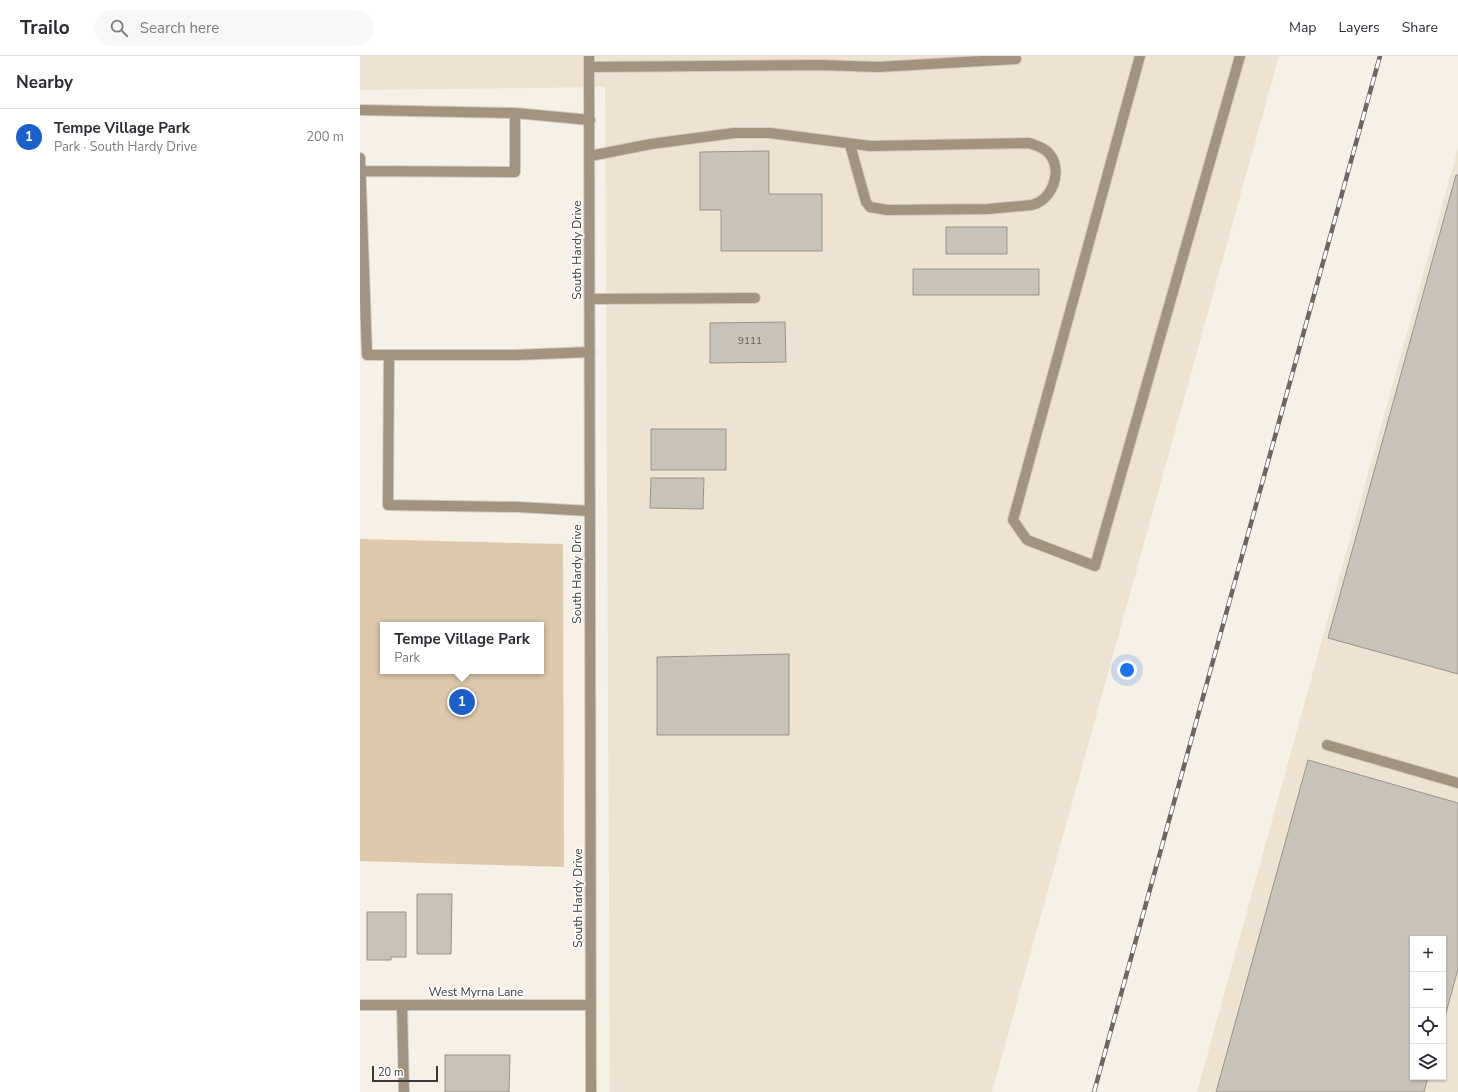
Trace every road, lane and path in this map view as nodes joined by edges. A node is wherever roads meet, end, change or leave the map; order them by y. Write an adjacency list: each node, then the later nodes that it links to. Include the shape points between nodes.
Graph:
1 (589, 56): 5 (street, South Hardy Drive)
2 (1140, 56): 3 (street, via 1013,520 1027,540 1095,566)
3 (1240, 56)
4 (1016, 59): 5 (street, via 878,68 820,65)
5 (589, 67): 8 (street, South Hardy Drive)
6 (360, 110): 7 (street)
7 (515, 113): 8 (street); 12 (street, via 515,172)
8 (590, 120): 10 (street, South Hardy Drive)
9 (850, 145): 9 (street, via 1029,143 1042,147 1050,155 1055,174 1053,186 1047,196 1032,205 988,209 870,207 866,202); 10 (street, via 770,133 734,133 651,144)
10 (590, 156): 14 (street, South Hardy Drive)
11 (360, 158): 12 (street)
12 (361, 171): 16 (street, via 366,355)
13 (755, 298): 14 (street)
14 (590, 299): 15 (street, South Hardy Drive)
15 (590, 352): 16 (street); 17 (street, South Hardy Drive)
16 (389, 355): 17 (street, via 388,505)
17 (590, 511): 22 (street, South Hardy Drive)
18 (1328, 745): 19 (street)
19 (1458, 784)
20 (360, 1005): 21 (street, West Myrna Lane)
21 (402, 1005): 22 (street, West Myrna Lane); 23 (street)
22 (592, 1005): 24 (street, South Hardy Drive)
23 (404, 1092)
24 (591, 1092)

